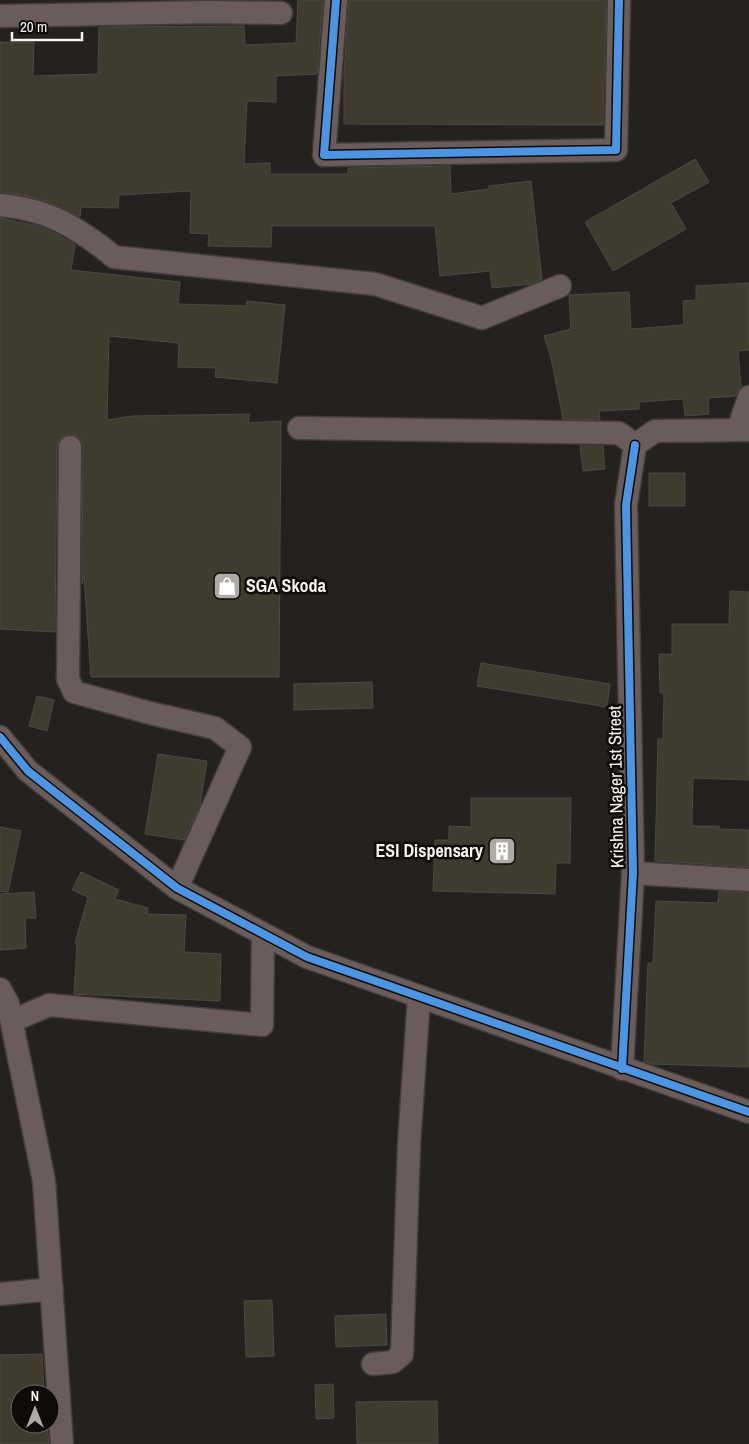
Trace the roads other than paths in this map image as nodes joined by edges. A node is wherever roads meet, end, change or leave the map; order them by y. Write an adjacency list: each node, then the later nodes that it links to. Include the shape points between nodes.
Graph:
1 (336, 0): 2 (street, via 324,155 616,150)
2 (619, 0)
3 (210, 6): 4 (street); 5 (street)
4 (281, 13)
5 (0, 16)
6 (0, 204): 7 (street, via 56,219 114,257 375,284 482,318)
7 (560, 286)
8 (749, 397): 10 (street)
9 (300, 428): 11 (street, via 620,433)
10 (743, 430): 11 (street, via 655,431)
11 (635, 445): 14 (street, Krishna Nager 1st Street, via 626,505)
12 (70, 447): 16 (street, via 68,678 74,692 215,728 240,747)
13 (0, 737): 16 (street, via 28,772)
14 (633, 873): 15 (street); 21 (street, Krishna Nager 1st Street)
15 (749, 880)
16 (177, 888): 17 (street)
17 (263, 934): 19 (street, via 307,957); 20 (street, via 262,1025 49,1005)
18 (0, 989): 20 (street)
19 (418, 997): 21 (street); 25 (street, via 402,1354 393,1362)
20 (12, 1022): 23 (street, via 44,1181)
21 (622, 1068): 22 (street)
22 (749, 1112)
23 (52, 1289): 24 (street); 26 (street)
24 (0, 1294)
25 (373, 1364)
26 (62, 1444)

